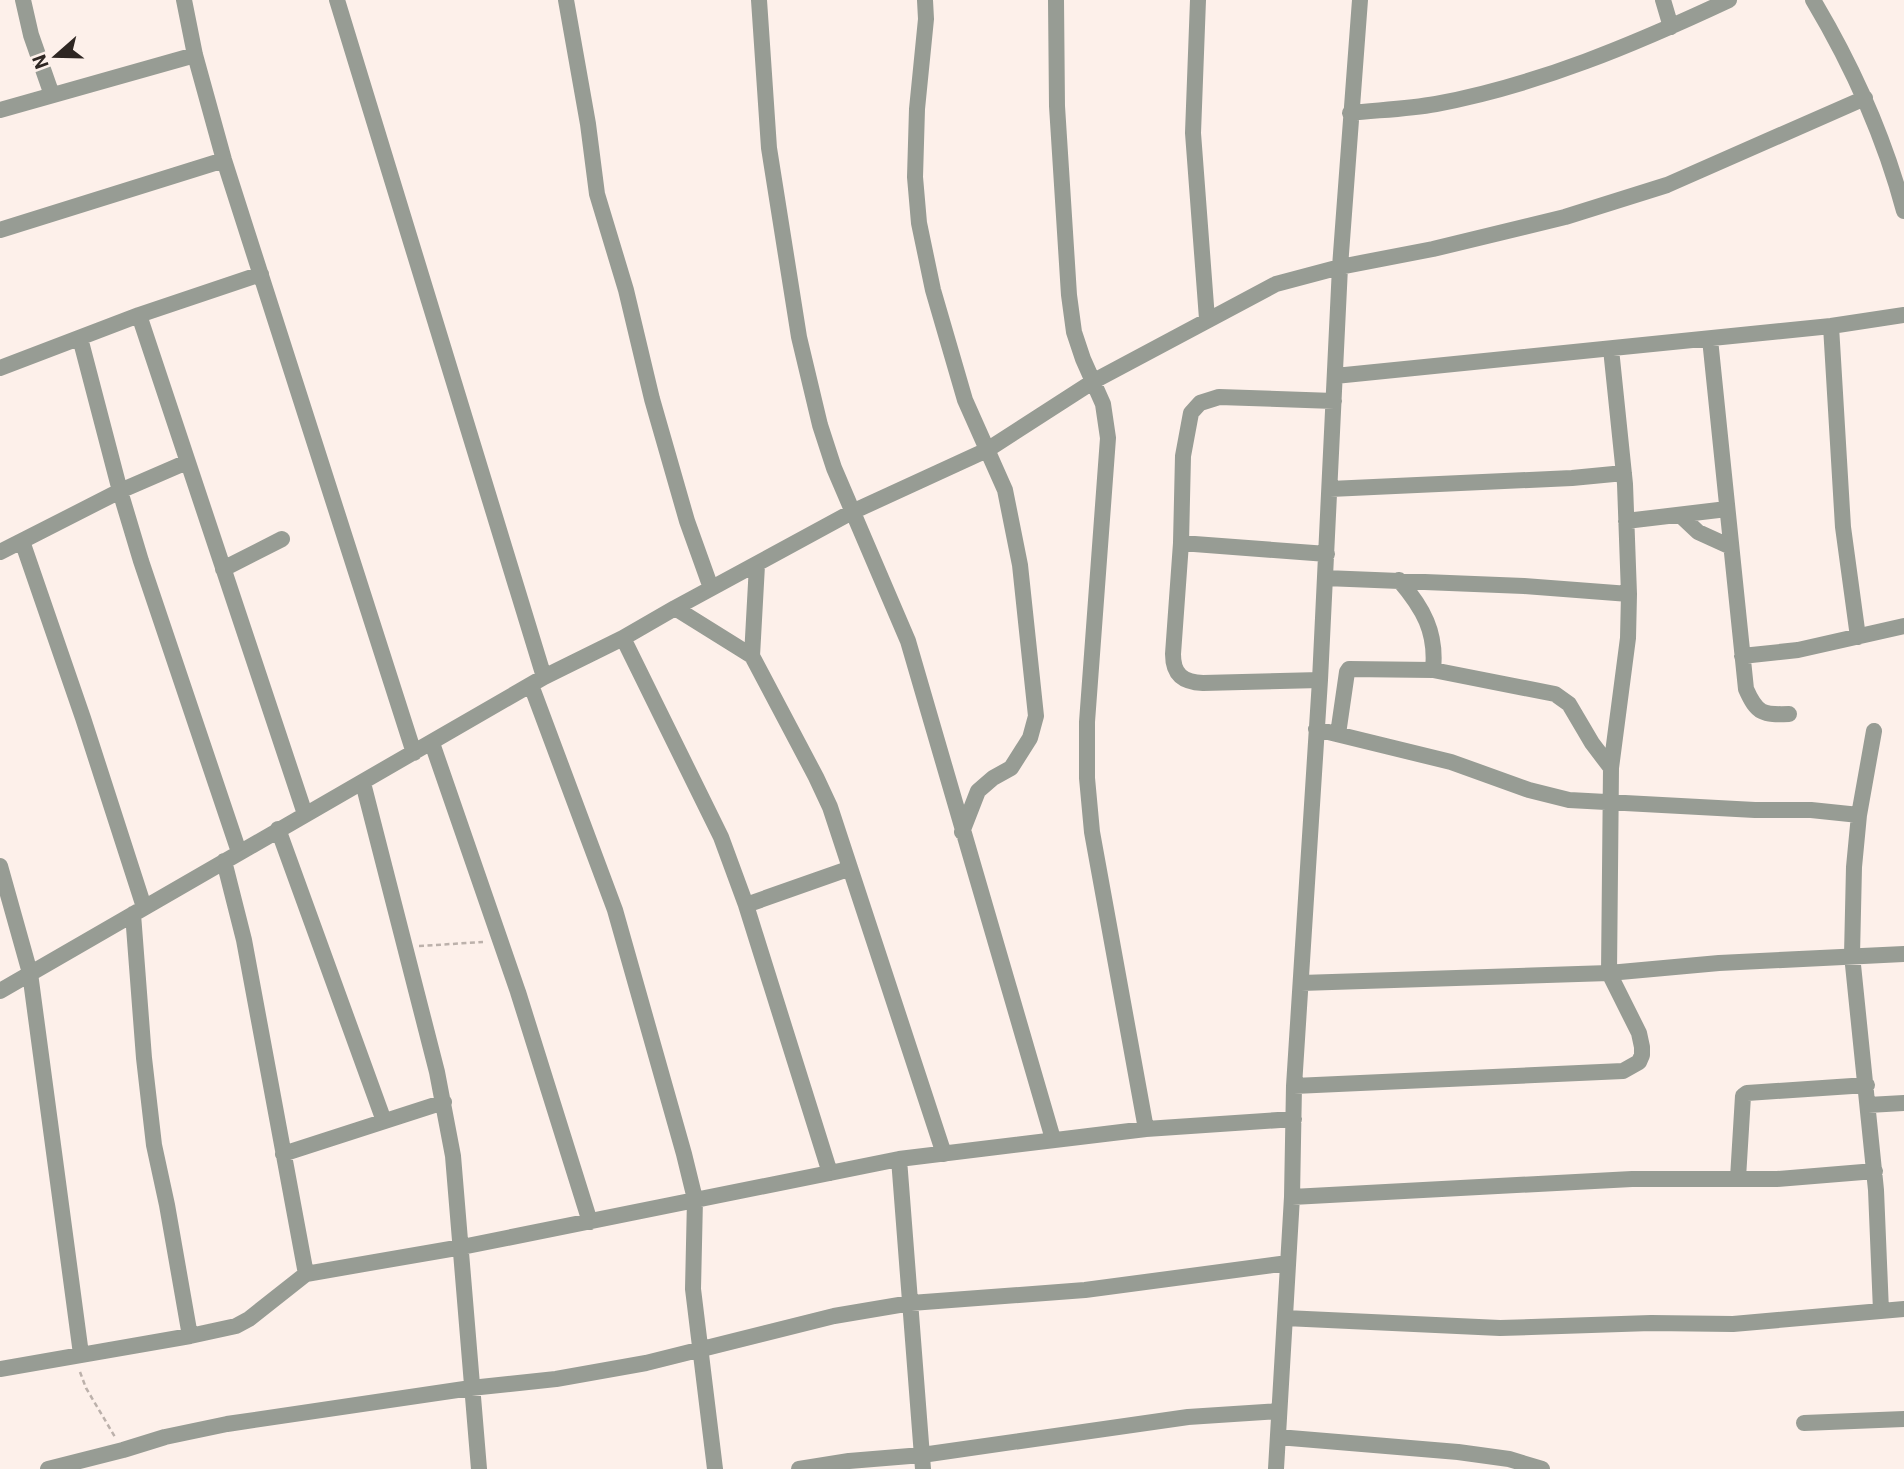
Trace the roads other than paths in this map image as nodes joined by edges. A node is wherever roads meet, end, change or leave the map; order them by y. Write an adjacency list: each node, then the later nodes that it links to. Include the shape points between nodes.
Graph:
1 (23, 0): 15 (street)
2 (184, 0): 14 (street)
3 (337, 0): 64 (street)
4 (566, 0): 54 (street, via 601,212 687,521)
5 (759, 0): 41 (street, via 769,148 799,337 820,425)
6 (925, 0): 35 (street, via 916,109 919,223 950,351)
7 (1056, 0): 33 (street, via 1057,106 1069,295 1074,332)
8 (1198, 0): 26 (street, via 1193,134)
9 (1360, 0): 18 (street)
10 (1663, 0): 13 (street)
11 (1729, 0): 13 (street)
12 (1813, 0): 16 (street)
13 (1671, 27): 18 (street, via 1646,40 1491,92)
14 (195, 55): 15 (street); 19 (street)
15 (52, 95): 17 (street)
16 (1865, 98): 20 (street); 22 (street, via 1667,185 1554,220)
17 (0, 110)
18 (1350, 113): 22 (street)
19 (224, 160): 21 (street); 23 (street)
20 (1904, 211)
21 (0, 230)
22 (1340, 267): 26 (street, via 1276,285); 32 (street)
23 (261, 274): 24 (street); 70 (street)
24 (139, 315): 28 (street); 36 (street)
25 (1904, 315): 27 (street)
26 (1207, 319): 33 (street)
27 (1831, 326): 29 (street); 58 (street, via 1843,527)
28 (80, 338): 31 (street); 39 (street)
29 (1710, 339): 30 (street); 40 (street)
30 (1611, 349): 32 (street); 37 (street)
31 (0, 368)
32 (1335, 376): 34 (street)
33 (1094, 381): 35 (street); 97 (street, via 1108,438 1087,722 1087,779 1092,832)
34 (1334, 401): 38 (street); 46 (street, via 1230,396 1211,398 1195,407 1188,419 1183,456)
35 (987, 450): 41 (street); 77 (street, via 1005,490 1020,565 1036,716 1030,738 1011,768 978,791)
36 (187, 462): 39 (street); 51 (street)
37 (1624, 473): 38 (street); 43 (street)
38 (1330, 489): 49 (street)
39 (120, 491): 45 (street); 78 (street)
40 (1727, 509): 42 (street); 47 (street)
41 (852, 512): 50 (street); 77 (street, via 908,641)
42 (1681, 516): 43 (street); 47 (street, via 1698,532)
43 (1626, 521): 55 (street)
44 (282, 540): 51 (street)
45 (22, 541): 48 (street); 83 (street, via 83,718)
46 (1181, 543): 49 (street); 63 (street, via 1173,654 1178,675 1188,682 1203,683)
47 (1731, 547): 61 (street)
48 (0, 552)
49 (1327, 554): 52 (street)
50 (757, 565): 54 (street); 60 (street)
51 (223, 569): 74 (street)
52 (1325, 578): 53 (street); 63 (street)
53 (1399, 580): 55 (street); 62 (street, via 1415,599 1432,634)
54 (711, 588): 56 (street)
55 (1629, 594): 71 (street, via 1628,638)
56 (675, 608): 59 (street); 60 (street)
57 (1904, 626): 58 (street)
58 (1858, 637): 61 (street)
59 (624, 638): 64 (street); 82 (street, via 721,837)
60 (752, 656): 81 (street, via 821,786)
61 (1742, 656): 65 (street, via 1746,689 1755,706 1769,715)
62 (1433, 670): 68 (street, via 1349,669); 71 (street, via 1555,694 1569,704)
63 (1320, 680): 66 (street)
64 (538, 681): 69 (street); 106 (street, via 615,910)
65 (1789, 714)
66 (1316, 729): 68 (street); 88 (street)
67 (1874, 731): 75 (street)
68 (1338, 734): 73 (street, via 1451,762 1569,800)
69 (432, 743): 70 (street); 107 (street)
70 (414, 753): 72 (street)
71 (1611, 768): 73 (street)
72 (363, 783): 74 (street); 92 (street)
73 (1611, 802): 75 (street); 87 (street)
74 (304, 814): 76 (street)
75 (1859, 815): 85 (street)
76 (278, 829): 78 (street); 96 (street)
77 (962, 832): 98 (street)
78 (239, 852): 79 (street)
79 (224, 861): 83 (street); 99 (street, via 244,940)
80 (0, 866): 86 (street)
81 (848, 869): 82 (street); 100 (street)
82 (746, 905): 103 (street)
83 (139, 911): 86 (street); 115 (street, via 144,1058 152,1134)
84 (1904, 954): 85 (street)
85 (1852, 955): 87 (street); 90 (street)
86 (30, 973): 89 (street); 117 (street)
87 (1609, 973): 88 (street); 91 (street, via 1642,1046 1639,1062 1623,1071)
88 (1301, 983): 91 (street)
89 (0, 991)
90 (1867, 1085): 94 (street); 104 (street, via 1747,1093 1743,1096)
91 (1294, 1086): 95 (street)
92 (444, 1102): 96 (street); 108 (street)
93 (1904, 1102): 94 (street)
94 (1868, 1105): 102 (street)
95 (1294, 1119): 97 (street); 105 (street)
96 (384, 1121): 99 (street)
97 (1146, 1129): 98 (street)
98 (1053, 1139): 100 (street)
99 (283, 1154): 110 (street)
100 (944, 1154): 101 (street)
101 (899, 1158): 103 (street); 111 (street)
102 (1875, 1171): 104 (street); 113 (street)
103 (830, 1173): 106 (street)
104 (1738, 1178): 105 (street)
105 (1292, 1197): 109 (street)
106 (695, 1199): 107 (street); 116 (street, via 694,1289)
107 (590, 1222): 108 (street)
108 (462, 1247): 110 (street); 119 (street)
109 (1288, 1263): 111 (street, via 1085,1290); 114 (street)
110 (306, 1274): 115 (street, via 236,1326)
111 (911, 1303): 116 (street, via 834,1316); 124 (street)
112 (1904, 1309): 113 (street)
113 (1881, 1311): 114 (street, via 1733,1324 1500,1328)
114 (1285, 1318): 120 (street)
115 (190, 1336): 117 (street)
116 (702, 1350): 119 (street, via 604,1371); 127 (street)
117 (81, 1354): 118 (street)
118 (0, 1369)
119 (471, 1388): 125 (street, via 227,1424); 126 (street)
120 (1278, 1411): 123 (street); 124 (street, via 1188,1418)
121 (1904, 1419): 122 (street)
122 (1804, 1423)
123 (1278, 1437): 129 (street); 130 (street, via 1458,1452)
124 (922, 1462): 128 (street, via 849,1461)
125 (48, 1469)
126 (479, 1469)
127 (715, 1469)
128 (799, 1469)
129 (1276, 1469)
130 (1542, 1469)

